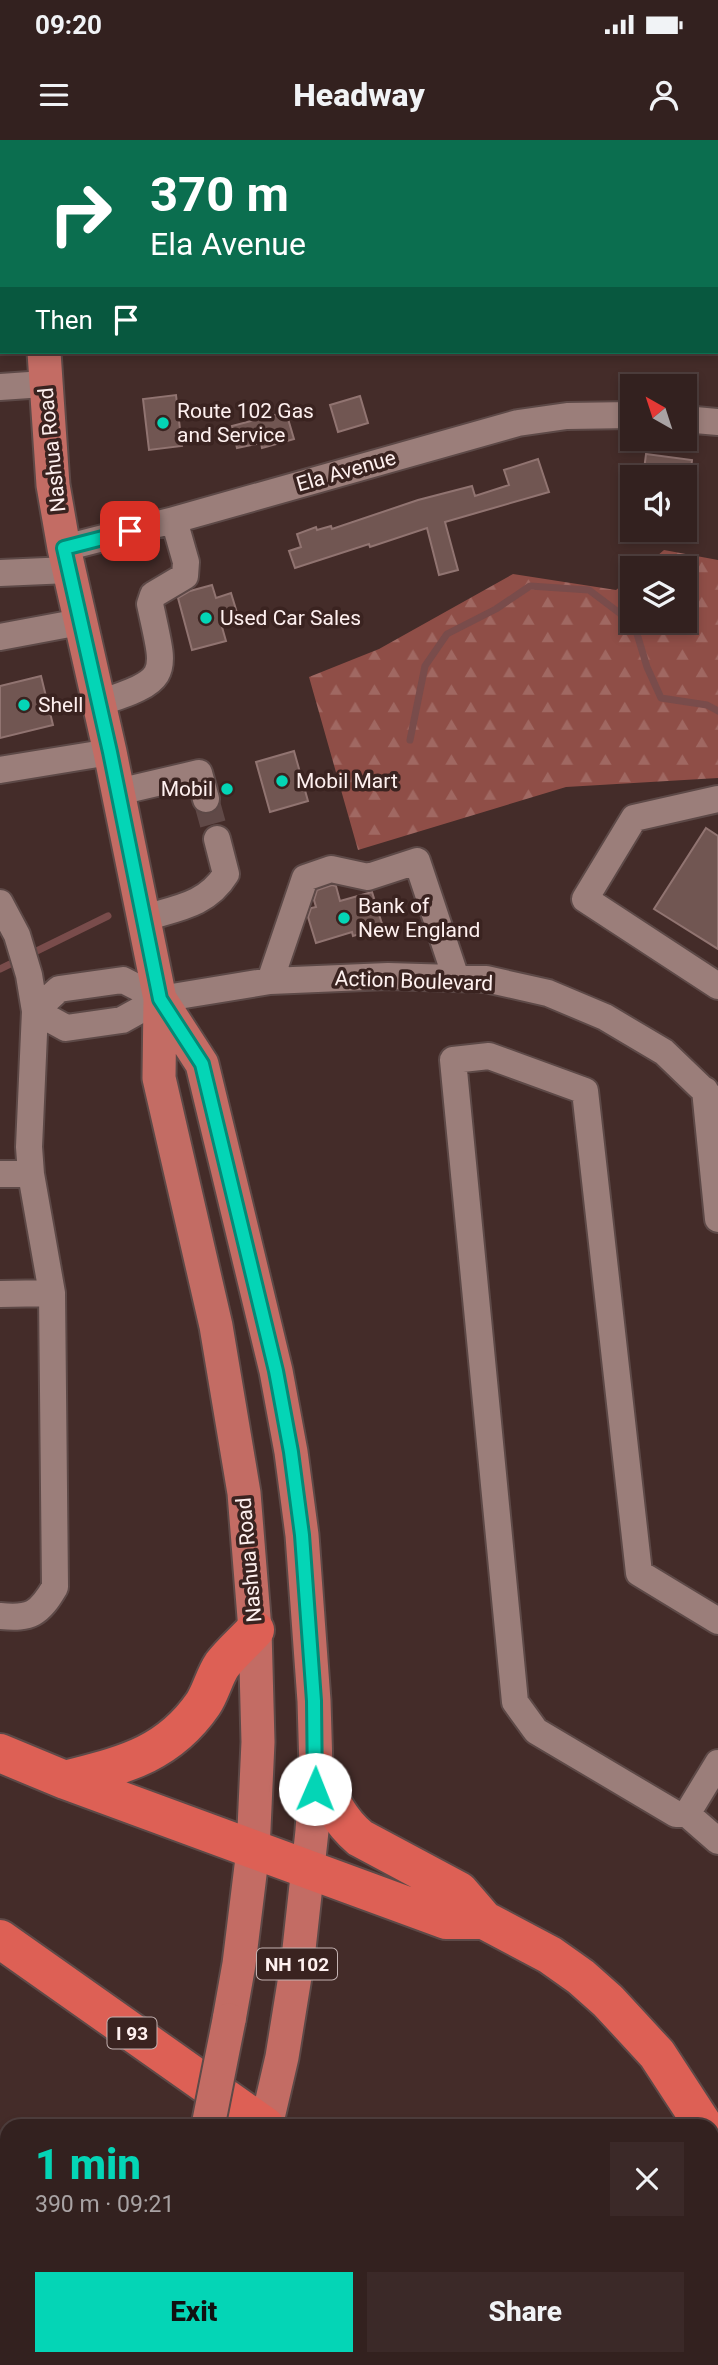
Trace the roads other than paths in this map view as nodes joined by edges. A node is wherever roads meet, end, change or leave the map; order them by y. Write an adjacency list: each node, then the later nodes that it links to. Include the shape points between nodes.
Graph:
1 (44, 368): 2 (street); 7 (main road, Nashua Road / NH 102, via 53,485)
2 (0, 387)
3 (620, 415): 6 (street, Ela Avenue, via 517,423)
4 (697, 420): 5 (street)
5 (718, 422)
6 (174, 520): 7 (street, Ela Avenue); 11 (street, via 186,562 185,576 153,596 150,604 162,662 155,678 140,690)
7 (67, 559): 8 (street, Ela Avenue); 9 (main road, Nashua Road / NH 102)
8 (0, 573)
9 (80, 622): 10 (street); 11 (main road, Nashua Road / NH 102)
10 (0, 637)
11 (99, 703): 12 (main road, Nashua Road / NH 102)
12 (110, 752): 13 (street); 14 (main road, Nashua Road / NH 102)
13 (0, 770)
14 (118, 792): 15 (street, via 199,773); 19 (main road, Nashua Road / NH 102)
15 (206, 799)
16 (718, 799): 22 (street, via 634,818 585,899)
17 (217, 839): 19 (street, via 226,874 217,888 204,899)
18 (0, 904): 24 (street, via 17,935)
19 (144, 918): 23 (main road, Nashua Road / NH 102)
20 (456, 978): 21 (street, Action Boulevard, via 388,975); 21 (street, via 417,861 368,877 331,869 305,878); 25 (street, Action Boulevard, via 486,979 548,993 605,1017 664,1052)
21 (270, 981): 23 (street, Action Boulevard)
22 (718, 986)
23 (160, 999): 24 (street, Action Boulevard, via 122,1020 66,1028); 24 (street, via 123,980 59,989); 33 (main road, Nashua Road / NH 102, via 159,1079 225,1369 244,1493); 36 (main road, Nashua Road / NH 102, via 202,1064 276,1371 302,1535)
24 (36, 1011): 27 (street)
25 (712, 1097): 28 (street)
26 (0, 1174): 27 (street)
27 (31, 1174): 29 (street)
28 (718, 1219)
29 (51, 1293): 30 (street); 31 (street, via 55,1587 44,1607 21,1618)
30 (0, 1294)
31 (0, 1616)
32 (718, 1621): 38 (street, via 639,1573 585,1091 489,1056 453,1060 515,1702 536,1731 676,1814)
33 (255, 1630): 37 (highway, via 221,1667 195,1716 170,1740 128,1763); 40 (main road, Nashua Road / NH 102, via 258,1742)
34 (0, 1753): 37 (highway)
35 (718, 1763): 38 (street)
36 (316, 1768): 41 (main road, Nashua Road / NH 102); 42 (highway, via 347,1827 371,1845 459,1891)
37 (65, 1780): 40 (highway)
38 (687, 1814): 39 (street)
39 (718, 1841)
40 (253, 1850): 41 (highway); 44 (main road, Nashua Road / NH 102, bridge, via 241,1951)
41 (309, 1870): 42 (highway, via 446,1920); 46 (main road, Nashua Road / NH 102, via 282,2057)
42 (484, 1920): 47 (highway, via 550,1955 608,2001 657,2054)
43 (0, 1939): 45 (highway, I 93)
44 (209, 2119)
45 (255, 2119)
46 (267, 2119)
47 (699, 2119)

